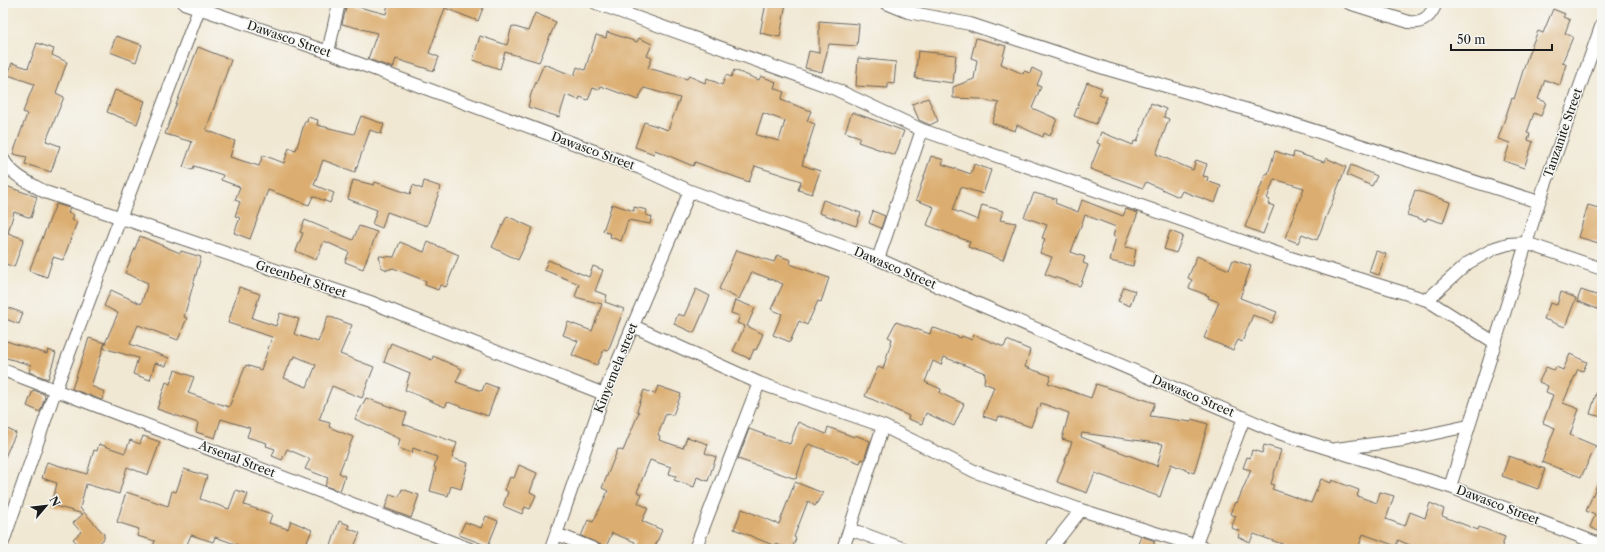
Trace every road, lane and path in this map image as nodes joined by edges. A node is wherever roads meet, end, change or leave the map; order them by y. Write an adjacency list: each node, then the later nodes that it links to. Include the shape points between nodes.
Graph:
1 (184, 3): 7 (street, Dawasco Street)
2 (339, 3): 9 (street)
3 (596, 3): 10 (street, via 832,88)
4 (886, 3): 13 (street, via 908,12 970,24 1107,69 1262,114)
5 (1349, 3): 6 (street, via 1417,23 1426,18)
6 (1436, 3)
7 (199, 8): 9 (street, Dawasco Street); 14 (street)
8 (1602, 24): 13 (street, Tanzanite Street)
9 (328, 52): 12 (street, Dawasco Street, via 640,168)
10 (922, 130): 16 (street); 18 (street, via 1292,258)
11 (3, 159): 14 (street, Greenbelt Street, via 20,177 45,192)
12 (690, 191): 16 (street, Dawasco Street); 19 (street, Kinyemela street)
13 (1539, 202): 15 (street, Tanzanite Street)
14 (121, 219): 23 (street); 24 (street, Greenbelt Street, via 373,303)
15 (1526, 243): 17 (street); 18 (street, via 1508,244 1468,263); 20 (street, Tanzanite Street)
16 (878, 259): 25 (street, Dawasco Street)
17 (1602, 269)
18 (1427, 300): 20 (street)
19 (633, 326): 22 (street); 24 (street, Kinyemela street)
20 (1494, 342): 27 (street, Tanzanite Street)
21 (3, 370): 23 (street, Arsenal Street)
22 (759, 382): 26 (street); 39 (street)
23 (55, 391): 33 (street); 36 (street, Arsenal Street)
24 (604, 394): 32 (street, Kinyemela street)
25 (1244, 418): 28 (street, Dawasco Street, via 1279,433); 35 (street)
26 (883, 426): 30 (street, via 976,472); 31 (street)
27 (1468, 426): 28 (street, via 1404,440); 29 (street, Tanzanite Street)
28 (1332, 450): 29 (street, Dawasco Street)
29 (1450, 487): 34 (street, Dawasco Street)
30 (1081, 510): 35 (street); 42 (street)
31 (850, 529): 40 (street); 41 (street)
32 (557, 534): 37 (street, Kinyemela street); 38 (street)
33 (3, 542)
34 (1602, 545)
35 (1195, 547): 43 (street)
36 (470, 549)
37 (551, 549)
38 (594, 549)
39 (695, 549)
40 (843, 549)
41 (904, 549)
42 (1052, 549)
43 (1207, 549)

